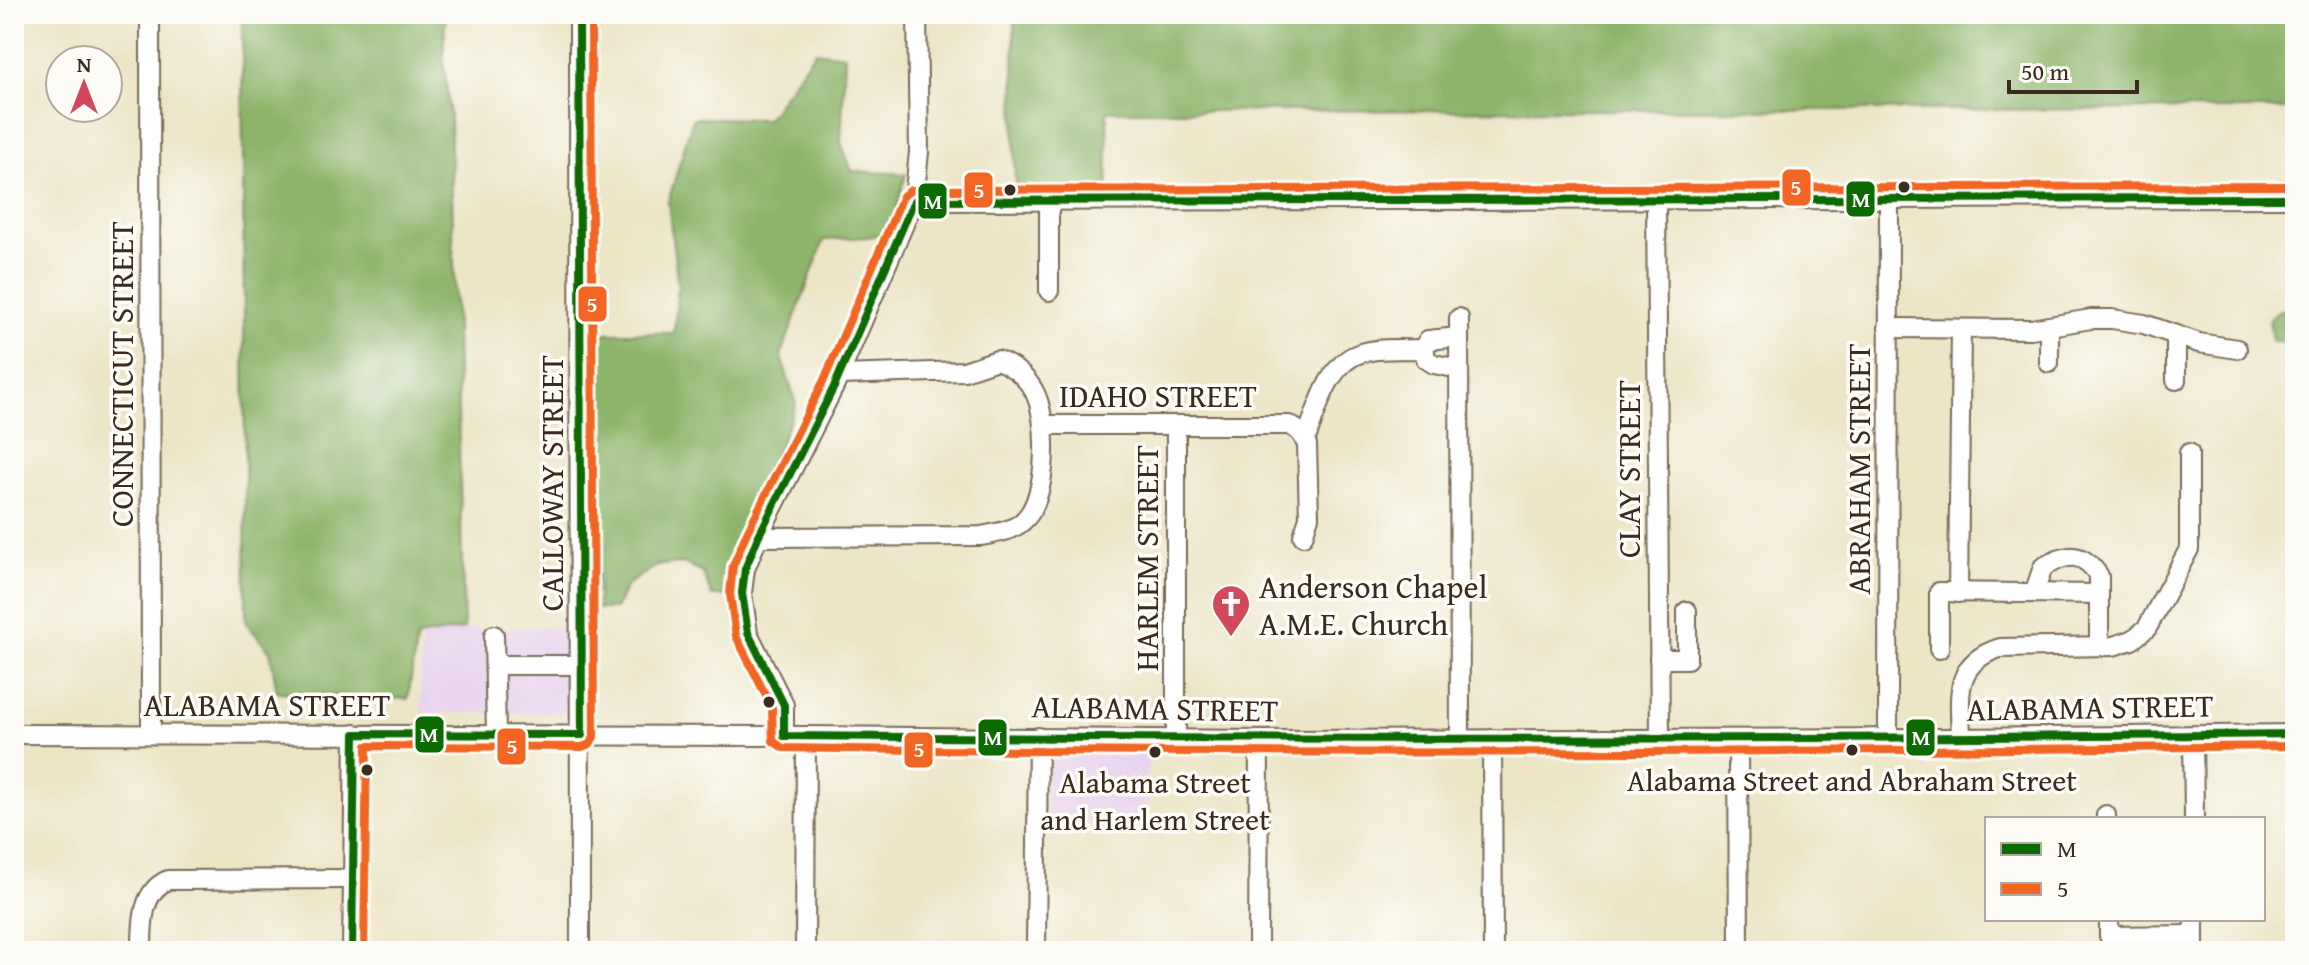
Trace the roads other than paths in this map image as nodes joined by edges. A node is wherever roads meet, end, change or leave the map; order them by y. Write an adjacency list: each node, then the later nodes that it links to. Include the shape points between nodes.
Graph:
1 (150, 14): 39 (street, CONNECTICUT STREET)
2 (579, 14): 37 (street, CALLOWAY STREET)
3 (917, 14): 7 (street, via 919,152)
4 (1656, 198): 6 (street); 8 (street); 35 (street, CLAY STREET)
5 (2295, 198): 6 (street)
6 (1889, 200): 12 (street, ABRAHAM STREET)
7 (914, 201): 8 (street); 20 (street)
8 (1049, 201): 9 (street)
9 (1049, 291)
10 (1459, 318): 15 (street)
11 (2049, 326): 13 (street); 14 (street, via 2112,319); 18 (street)
12 (1888, 328): 13 (street); 49 (street, ABRAHAM STREET)
13 (1961, 329): 28 (street)
14 (2176, 336): 17 (street); 21 (street)
15 (1459, 337): 16 (street, via 1428,340); 19 (street)
16 (1425, 349): 19 (street, via 1426,359 1434,364); 24 (street, via 1361,353 1343,363)
17 (2237, 349)
18 (2049, 363)
19 (1459, 369): 54 (street)
20 (840, 375): 22 (street, via 964,371 997,360 1015,367 1035,392); 27 (street)
21 (2176, 380)
22 (1043, 425): 23 (street, IDAHO STREET); 27 (street, IDAHO STREET, via 1041,485 1033,511 1003,532)
23 (1176, 425): 24 (street, IDAHO STREET, via 1289,425); 48 (street, HARLEM STREET)
24 (1305, 438): 26 (street, via 1309,517)
25 (2189, 453): 33 (street, via 2189,549 2147,628 2132,640)
26 (1303, 536)
27 (758, 537): 44 (street, via 745,569 744,612 748,633 784,705)
28 (1958, 593): 29 (street); 34 (street, via 1939,592)
29 (2034, 593): 30 (street); 30 (street, via 2043,567 2074,556 2099,576)
30 (2099, 594): 33 (street)
31 (1687, 611): 35 (street, via 1687,659)
32 (494, 635): 36 (street)
33 (2099, 646): 50 (street, via 2000,648 1984,653 1964,674)
34 (1939, 649)
35 (1659, 659): 55 (street, CLAY STREET)
36 (495, 665): 37 (street); 42 (street)
37 (581, 665): 43 (street, CALLOWAY STREET)
38 (14, 734): 39 (street, ALABAMA STREET)
39 (151, 734): 40 (street, ALABAMA STREET)
40 (355, 734): 42 (street, ALABAMA STREET); 57 (street)
41 (2295, 734): 46 (street, ALABAMA STREET)
42 (496, 735): 43 (street, ALABAMA STREET)
43 (582, 735): 44 (street, ALABAMA STREET); 62 (street, CALLOWAY STREET)
44 (784, 736): 45 (street, ALABAMA STREET)
45 (806, 736): 47 (street, ALABAMA STREET); 63 (street)
46 (2193, 736): 50 (street, ALABAMA STREET); 56 (street)
47 (1038, 737): 48 (street, ALABAMA STREET); 64 (street)
48 (1176, 738): 53 (street, ALABAMA STREET)
49 (1888, 738): 50 (street, ALABAMA STREET); 52 (street, ALABAMA STREET)
50 (1961, 738)
51 (1492, 739): 54 (street, ALABAMA STREET); 55 (street, ALABAMA STREET); 66 (street)
52 (1738, 739): 55 (street, ALABAMA STREET); 67 (street)
53 (1259, 740): 54 (street, ALABAMA STREET); 65 (street)
54 (1460, 740)
55 (1660, 740)
56 (2194, 817)
57 (353, 879): 60 (street, via 168,880 154,889 142,923); 61 (street)
58 (2109, 921): 59 (street, via 2109,936)
59 (2194, 935)
60 (142, 951)
61 (352, 951)
62 (580, 951)
63 (805, 951)
64 (1036, 951)
65 (1258, 951)
66 (1493, 951)
67 (1739, 951)

